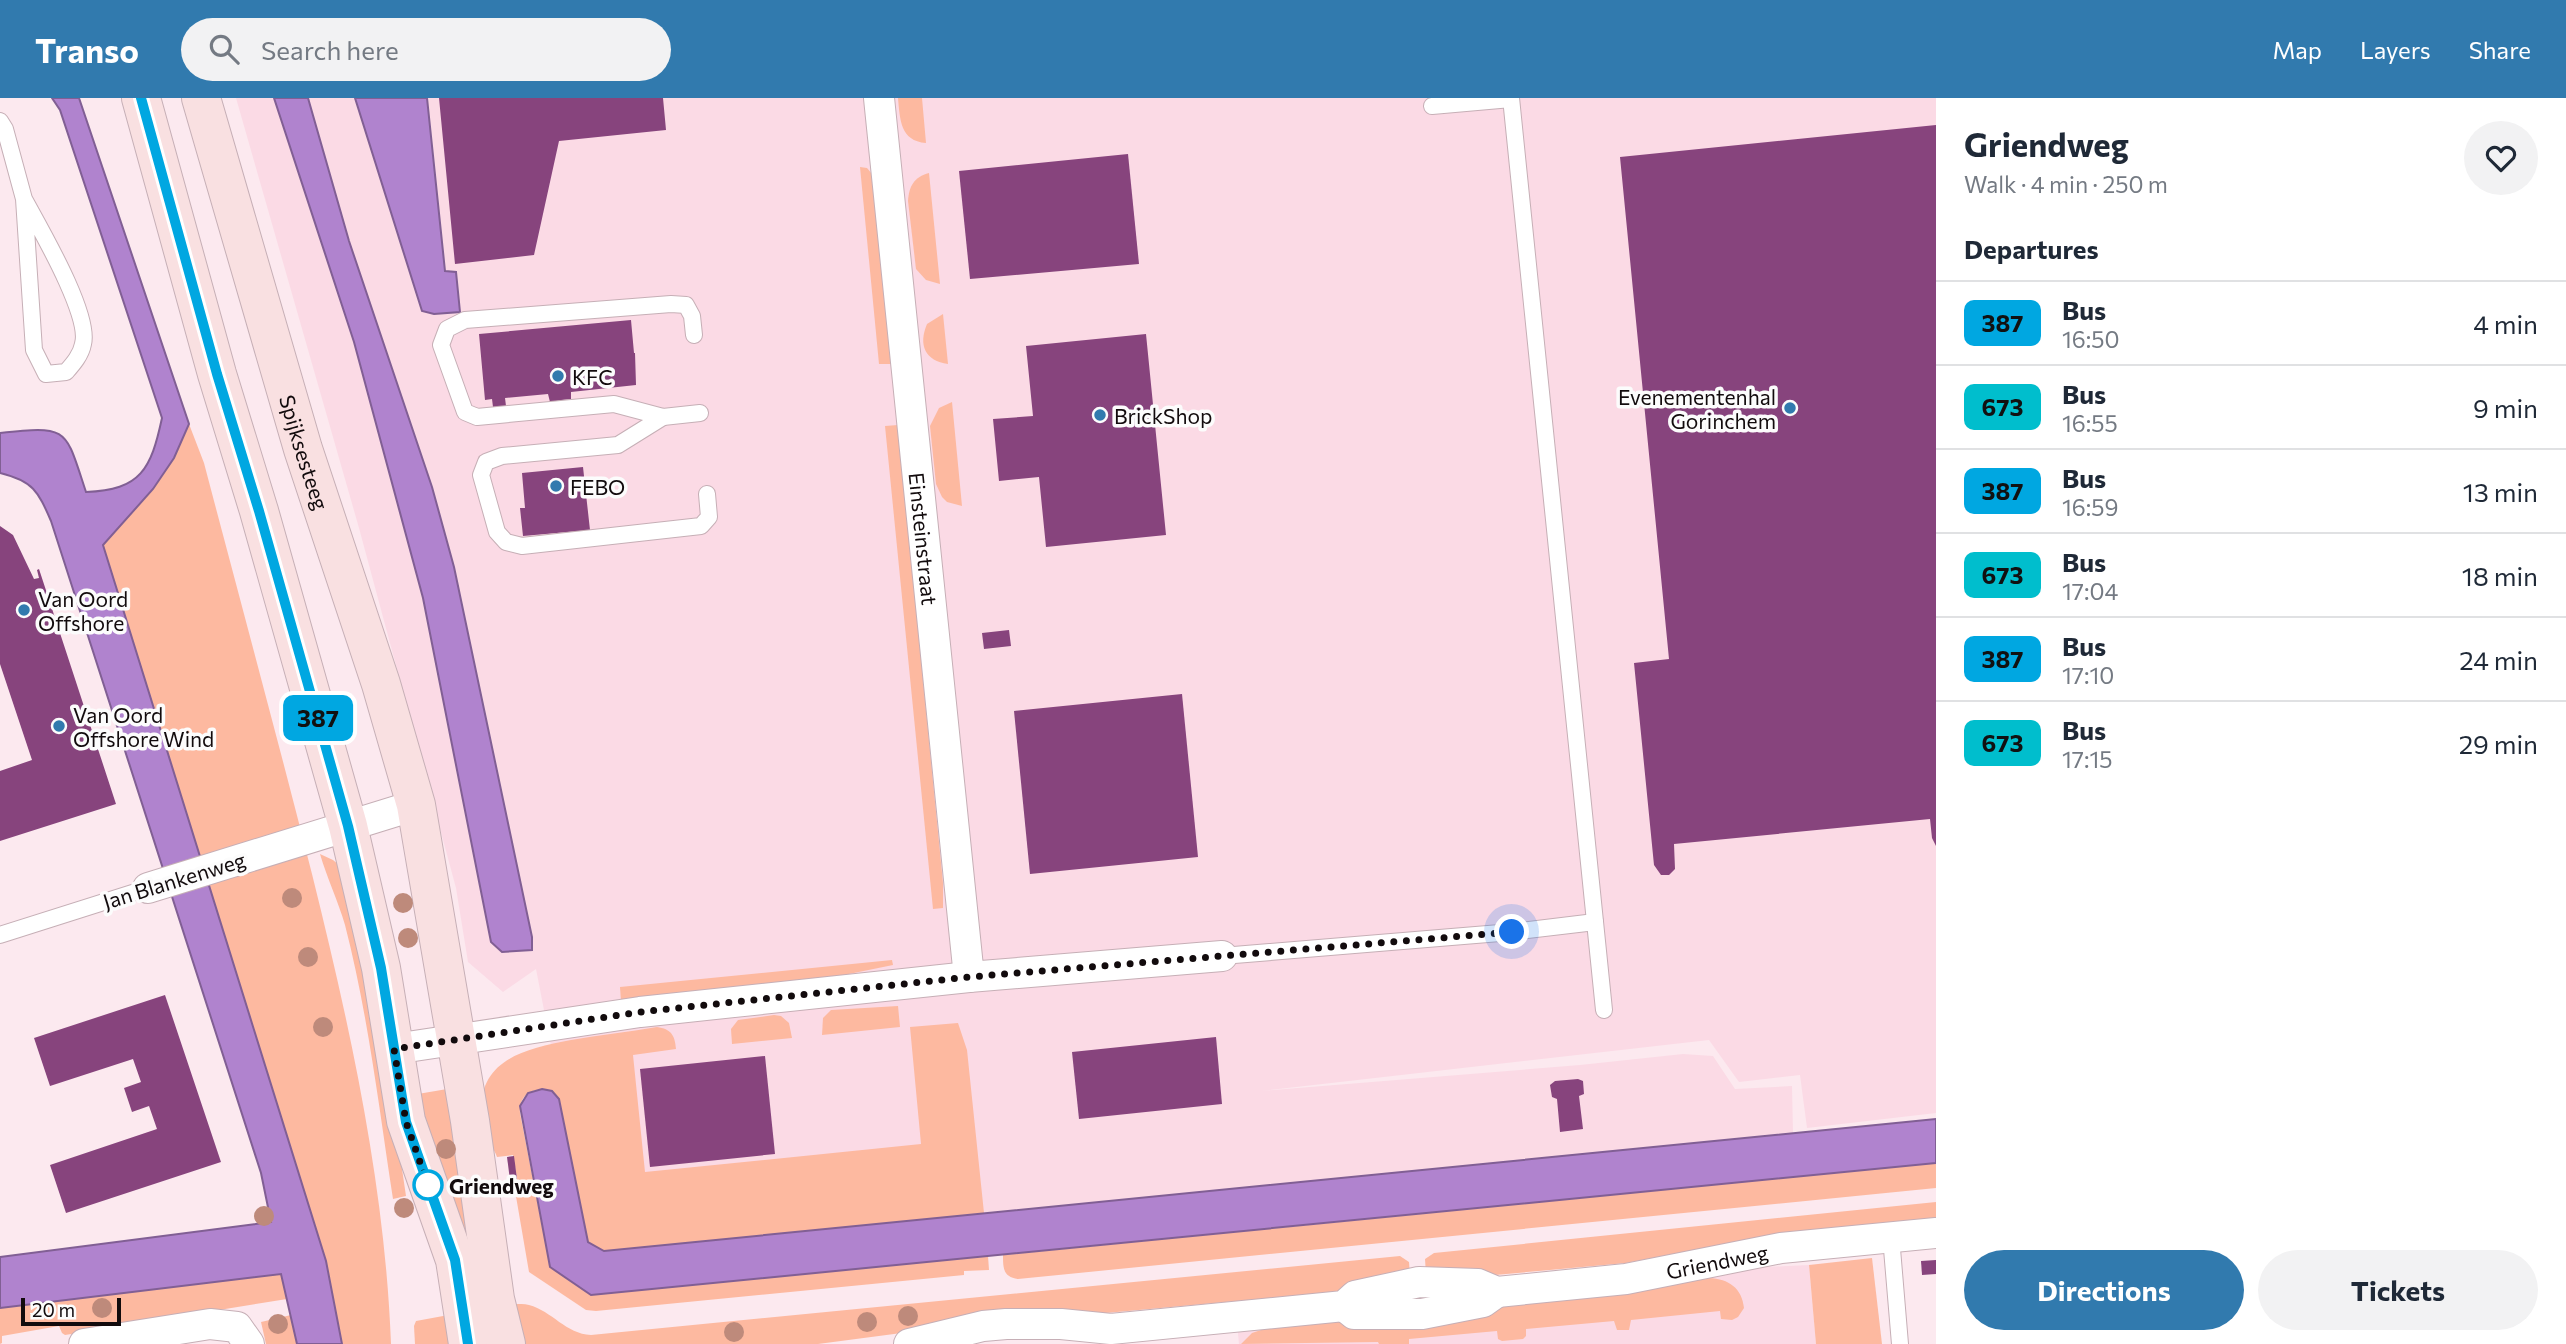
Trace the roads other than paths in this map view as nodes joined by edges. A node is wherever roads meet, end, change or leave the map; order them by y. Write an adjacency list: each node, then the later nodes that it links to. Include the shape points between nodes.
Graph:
1 (141, 98): 13 (main road)
2 (201, 98): 12 (main road, Spijksesteeg, via 303,449)
3 (879, 98): 18 (street, Einsteinstraat)
4 (1511, 99): 5 (lane); 15 (lane)
5 (1432, 106)
6 (0, 121): 7 (lane)
7 (24, 199): 7 (lane, via 34,350 46,374 66,372 84,342 76,305)
8 (694, 335): 10 (lane, via 686,305 671,304 465,320 447,329 441,345 465,412 477,417 614,404)
9 (700, 413): 10 (lane)
10 (663, 417): 11 (lane, via 618,445 502,456 486,462 481,475 497,532 506,542 522,546 701,526 709,517)
11 (707, 494)
12 (416, 805): 13 (street); 20 (main road, Spijksesteeg)
13 (348, 826): 14 (street, Jan Blankenweg); 21 (main road, via 381,968)
14 (148, 888): 16 (lane, Jan Blankenweg)
15 (1595, 922): 17 (lane); 19 (lane)
16 (0, 935)
17 (1223, 956): 18 (street)
18 (969, 977): 20 (street, via 640,1012)
19 (1604, 1010)
20 (456, 1041): 21 (street); 29 (main road, Spijksesteeg, via 495,1299)
21 (394, 1049): 28 (main road, via 406,1122 455,1260)
22 (1936, 1233): 23 (street, Griendweg)
23 (1891, 1237): 25 (street, Griendweg, via 1781,1248 1626,1279 1497,1292 1478,1284 1419,1282 1355,1296 1343,1306); 32 (lane)
24 (1111, 1329): 25 (street, Griendweg); 30 (street, Griendweg, via 1006,1324); 31 (street, Griendweg)
25 (1218, 1331)
26 (84, 1344): 27 (street, via 210,1324 237,1327)
27 (250, 1344)
28 (468, 1344)
29 (506, 1344)
30 (909, 1344)
31 (1062, 1344)
32 (1900, 1344)

